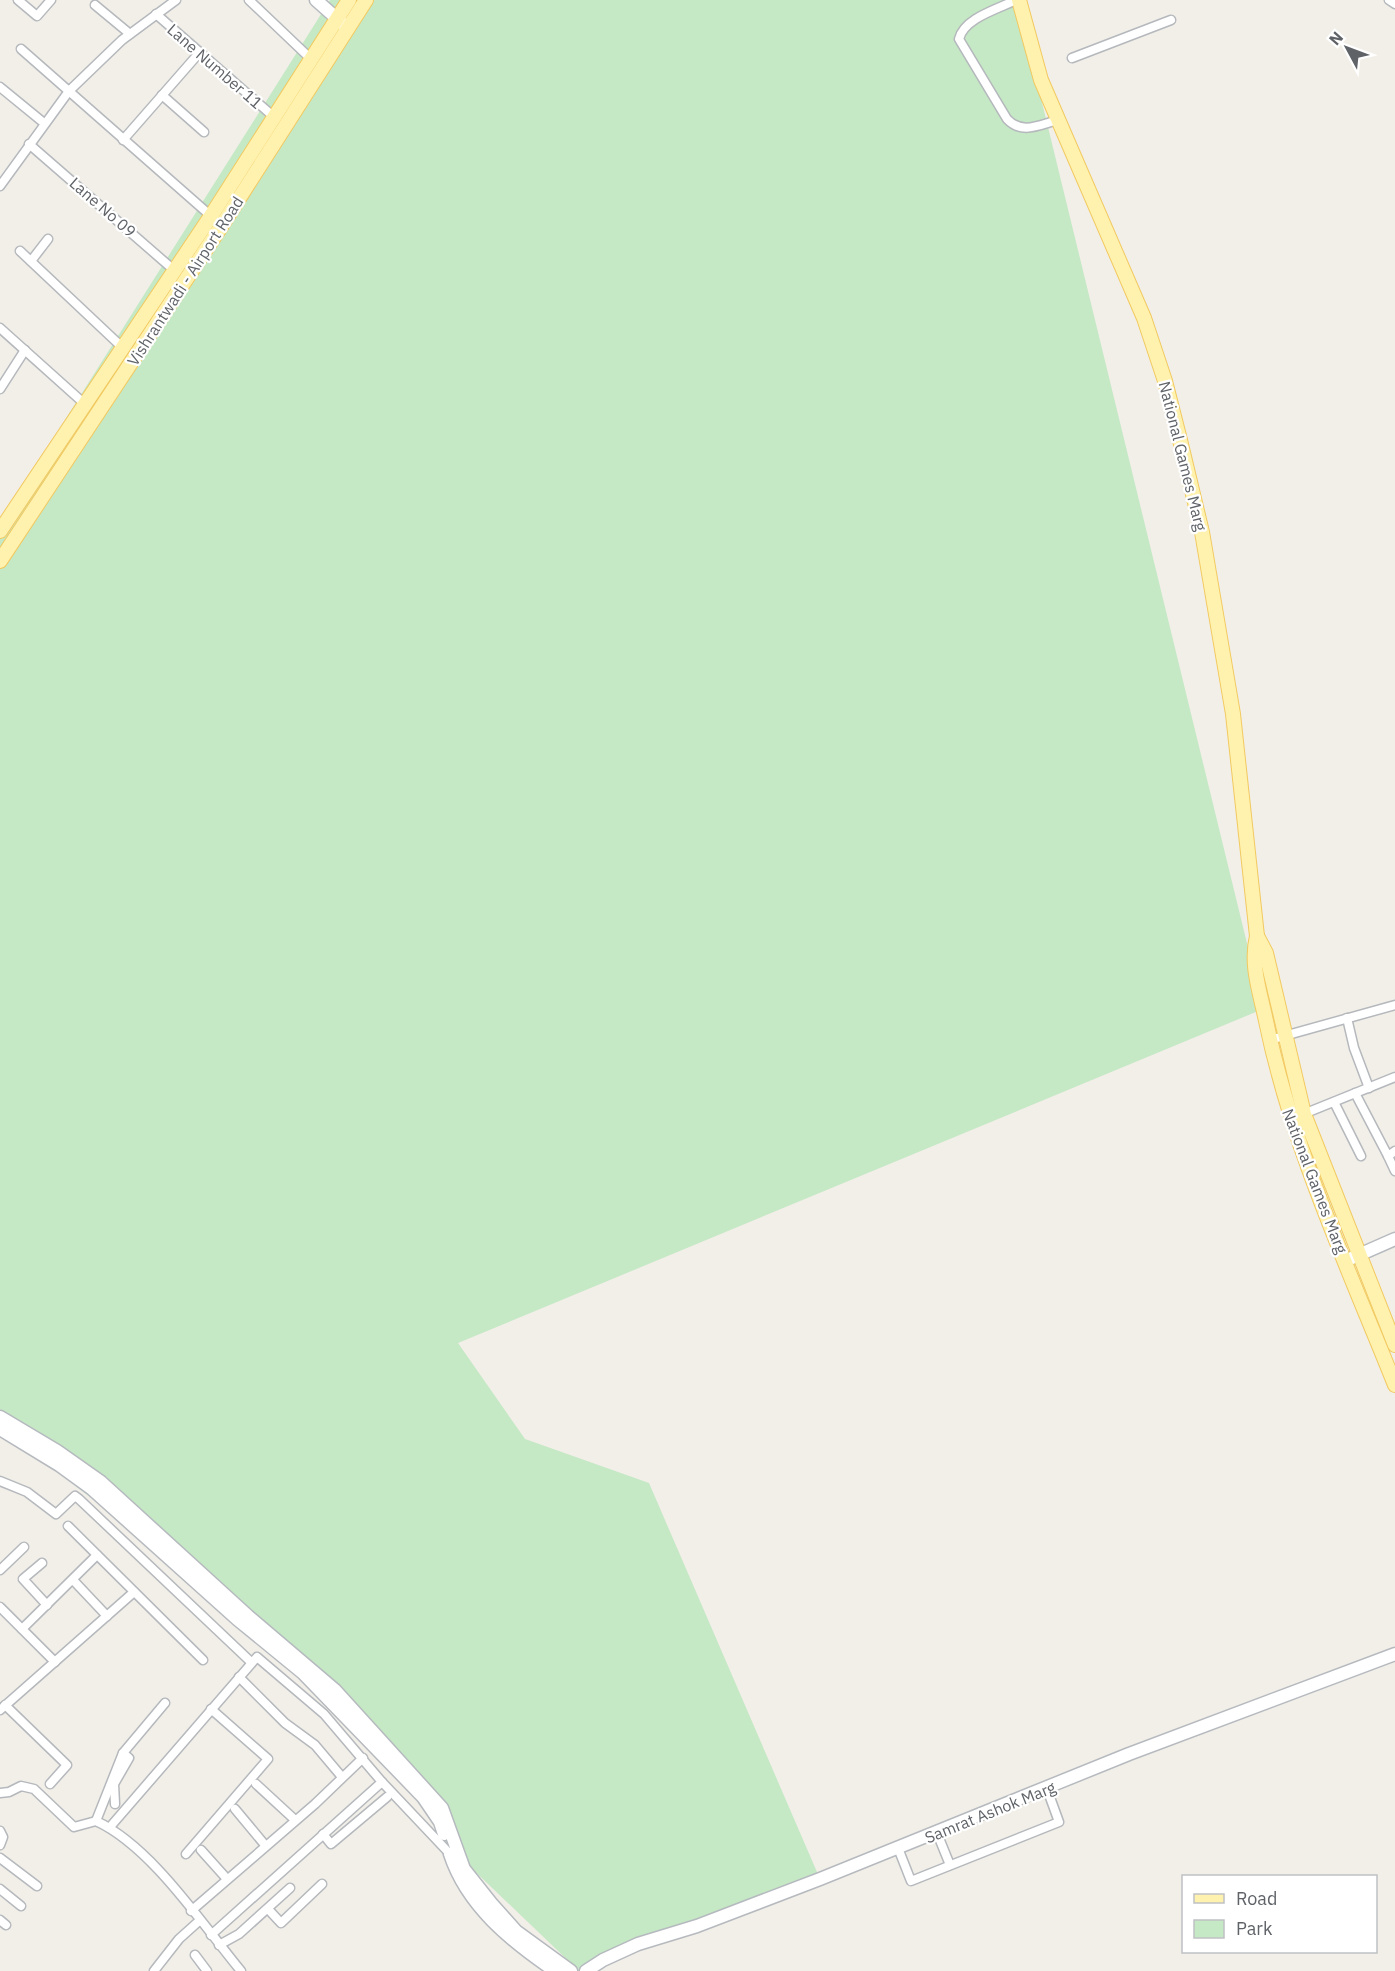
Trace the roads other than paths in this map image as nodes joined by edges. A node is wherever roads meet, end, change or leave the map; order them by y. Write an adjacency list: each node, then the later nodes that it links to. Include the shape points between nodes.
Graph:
1 (18, 0): 2 (street, via 38,16)
2 (51, 0)
3 (176, 0): 12 (street)
4 (249, 0): 20 (street)
5 (316, 0): 13 (street)
6 (349, 0): 13 (main road, Vishrantwadi - Airport Road)
7 (366, 0): 15 (main road, Vishrantwadi - Airport Road)
8 (1018, 0): 25 (main road, National Games Marg, via 1033,55); 25 (street, via 968,24 959,39 1014,127 1021,130)
9 (1389, 0): 10 (street)
10 (1395, 4)
11 (95, 5): 16 (street)
12 (156, 14): 16 (street); 18 (street, Lane Number 11)
13 (336, 20): 15 (street); 20 (main road, Vishrantwadi - Airport Road)
14 (1171, 20): 19 (street)
15 (349, 27): 41 (main road, Vishrantwadi - Airport Road)
16 (130, 34): 22 (street)
17 (21, 49): 22 (street)
18 (200, 52): 23 (street); 24 (street, Lane Number 11)
19 (1072, 58)
20 (311, 59): 24 (main road, Vishrantwadi - Airport Road)
21 (0, 87): 26 (street)
22 (69, 91): 26 (street); 28 (street)
23 (162, 96): 27 (street); 28 (street)
24 (274, 117): 31 (main road, Vishrantwadi - Airport Road)
25 (1058, 120): 44 (main road, National Games Marg, via 1144,318 1180,440 1202,532 1233,714)
26 (44, 123): 29 (street)
27 (204, 132)
28 (123, 140): 31 (street)
29 (29, 144): 30 (street); 35 (street, Lane No 09)
30 (0, 186)
31 (211, 216): 35 (main road, Vishrantwadi - Airport Road)
32 (48, 239): 34 (street)
33 (20, 251): 34 (street)
34 (31, 261): 37 (street)
35 (175, 271): 37 (main road, Vishrantwadi - Airport Road)
36 (0, 328): 38 (street)
37 (123, 348): 40 (main road, Vishrantwadi - Airport Road)
38 (25, 350): 39 (street); 40 (street)
39 (0, 389)
40 (85, 405): 41 (street); 42 (main road, Vishrantwadi - Airport Road)
41 (97, 414): 43 (main road, Vishrantwadi - Airport Road)
42 (1, 528)
43 (0, 561)
44 (1257, 936): 47 (main road, National Games Marg, via 1266,953); 48 (main road, National Games Marg, via 1252,956)
45 (1395, 1005): 46 (street)
46 (1347, 1018): 47 (street); 50 (street)
47 (1285, 1036): 48 (street); 53 (main road, National Games Marg)
48 (1270, 1040): 54 (main road, National Games Marg)
49 (1395, 1077): 50 (street)
50 (1369, 1088): 51 (street)
51 (1355, 1094): 52 (street); 55 (street)
52 (1334, 1102): 53 (street); 56 (street)
53 (1304, 1114): 54 (street); 59 (main road, National Games Marg)
54 (1290, 1119): 60 (main road, National Games Marg)
55 (1391, 1153): 57 (street)
56 (1361, 1156)
57 (1395, 1171)
58 (1395, 1239): 59 (street)
59 (1359, 1255): 60 (street); 61 (main road, National Games Marg)
60 (1345, 1260): 62 (main road, National Games Marg)
61 (1395, 1345)
62 (1395, 1385)
63 (0, 1417): 126 (street, via 100,1482 335,1690 442,1808 464,1869 491,1903 516,1930)
64 (0, 1429): 107 (street, via 92,1489 303,1673 432,1808)
65 (0, 1481): 80 (street, via 27,1492 56,1514 75,1496 80,1499)
66 (68, 1526): 68 (street)
67 (24, 1547): 70 (street)
68 (97, 1555): 71 (street); 72 (street)
69 (42, 1563): 73 (street, via 23,1580)
70 (0, 1570)
71 (73, 1580): 73 (street); 75 (street)
72 (134, 1592): 75 (street); 78 (street)
73 (47, 1605): 76 (street)
74 (0, 1607): 76 (street)
75 (107, 1616): 79 (street)
76 (22, 1629): 79 (street)
77 (1395, 1654): 91 (street, Samrat Ashok Marg)
78 (203, 1660)
79 (55, 1662): 83 (street)
80 (251, 1662): 81 (street); 86 (street, via 257,1657 261,1659 324,1714)
81 (239, 1677): 84 (street); 87 (street, via 285,1723 315,1745)
82 (165, 1703): 85 (street)
83 (3, 1708): 89 (street, via 67,1765)
84 (212, 1709): 98 (street); 106 (street, via 268,1759)
85 (123, 1753): 94 (street, via 129,1758 114,1784); 97 (street)
86 (363, 1758): 87 (street); 88 (street)
87 (342, 1777): 96 (street)
88 (382, 1782): 101 (street); 107 (street)
89 (50, 1784)
90 (256, 1784): 96 (street)
91 (1047, 1789): 100 (street, Samrat Ashok Marg); 109 (street, via 1059,1822)
92 (0, 1793): 97 (street, via 21,1786 34,1789 74,1827)
93 (387, 1797): 101 (street, via 331,1844)
94 (115, 1804)
95 (235, 1809): 103 (street)
96 (294, 1819): 103 (street)
97 (96, 1821): 98 (street)
98 (110, 1827): 117 (street, via 153,1865)
99 (0, 1831): 102 (street)
100 (937, 1833): 104 (street, Samrat Ashok Marg); 109 (street)
101 (323, 1834): 119 (street)
102 (0, 1845)
103 (265, 1845): 110 (street)
104 (898, 1848): 109 (street, via 911,1881); 127 (street, Samrat Ashok Marg, via 697,1926 638,1944)
105 (201, 1850): 110 (street)
106 (186, 1854)
107 (451, 1855): 125 (street, via 464,1885 486,1914)
108 (0, 1858): 112 (street)
109 (950, 1864)
110 (227, 1879): 117 (street)
111 (322, 1884): 116 (street, via 281,1923)
112 (37, 1886)
113 (290, 1888): 116 (street)
114 (0, 1889): 115 (street)
115 (21, 1906)
116 (268, 1909): 120 (street)
117 (191, 1911): 118 (street)
118 (200, 1921): 119 (street); 122 (street, via 179,1939)
119 (211, 1935): 120 (street)
120 (219, 1945): 124 (street)
121 (195, 1955): 123 (street)
122 (154, 1971)
123 (207, 1971)
124 (241, 1971)
125 (555, 1971)
126 (571, 1971)
127 (586, 1971)

